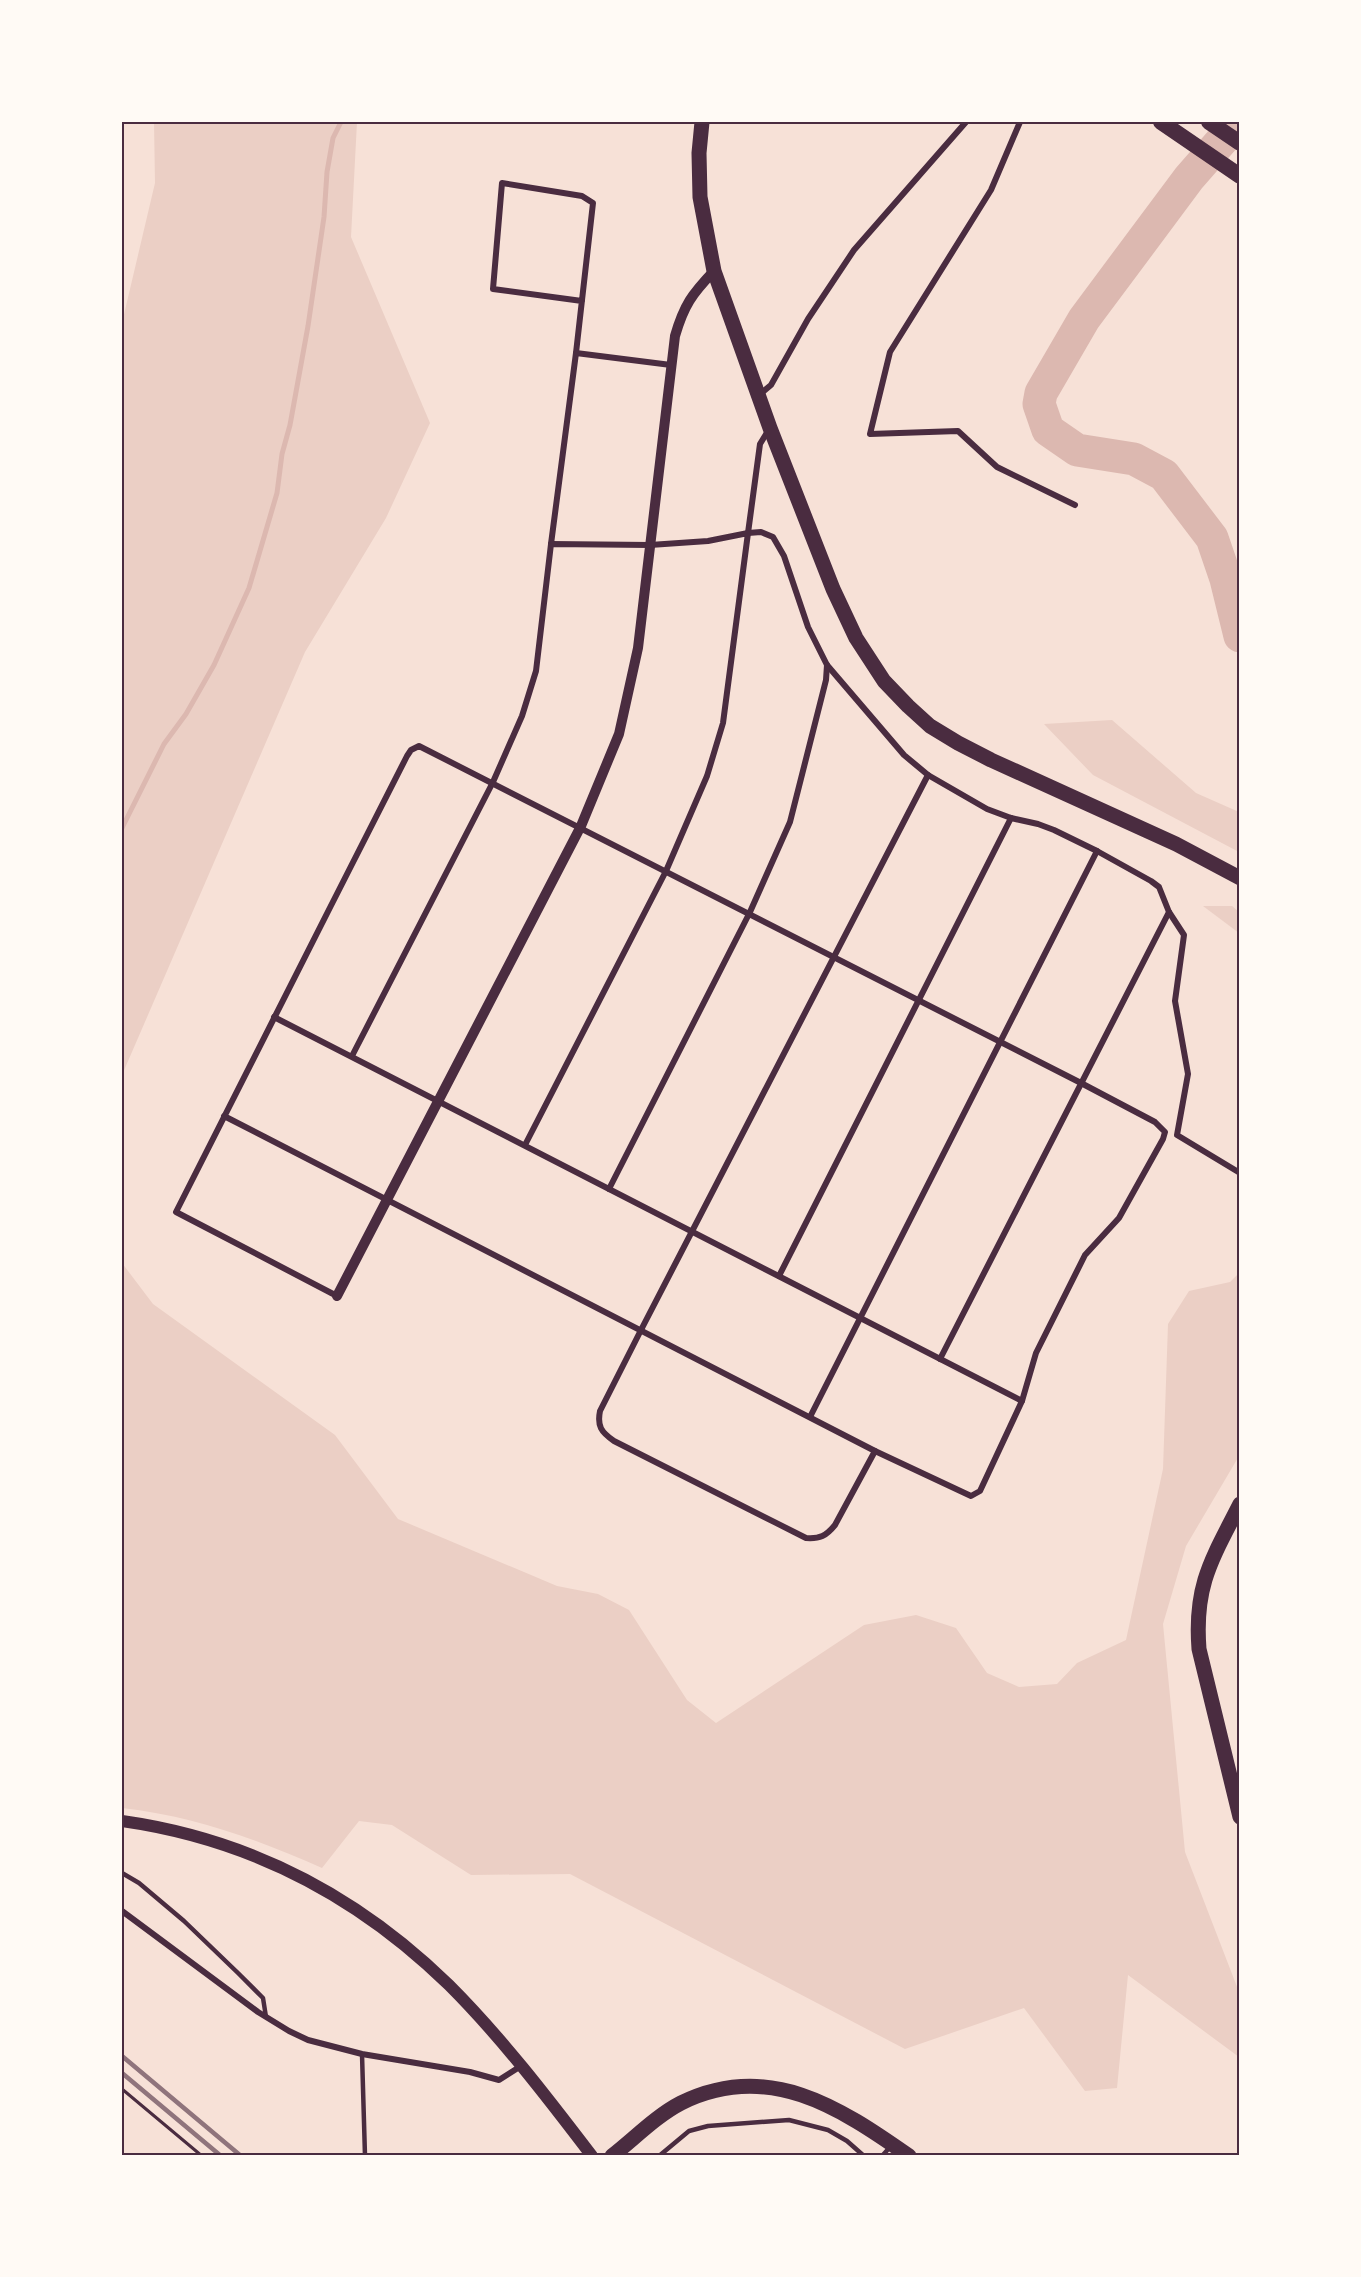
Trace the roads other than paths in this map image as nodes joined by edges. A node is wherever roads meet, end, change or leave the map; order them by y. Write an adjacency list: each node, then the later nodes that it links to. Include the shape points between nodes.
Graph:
1 (702, 122): 8 (highway, via 700,197)
2 (966, 122): 12 (street, via 854,250 808,319 771,385)
3 (1020, 122): 14 (street, via 991,190 890,352 870,434 958,431 997,467)
4 (1161, 122): 7 (highway)
5 (1209, 122): 6 (highway)
6 (1239, 143)
7 (1239, 176)
8 (714, 271): 11 (street, via 683,309); 12 (highway)
9 (582, 301): 9 (street, via 593,203 582,195 502,183 493,289); 10 (street)
10 (576, 352): 11 (street); 16 (street)
11 (671, 365): 17 (street)
12 (758, 395): 13 (highway)
13 (770, 428): 15 (street, via 760,444); 25 (highway, via 856,638 884,681 908,706 930,726 991,760 1176,843)
14 (1075, 505)
15 (748, 533): 17 (street, via 708,541); 18 (street, via 761,532 773,537); 24 (street, via 723,723 707,776)
16 (551, 544): 17 (street); 20 (street, via 536,671 522,716)
17 (650, 545): 22 (street, via 638,648 619,734)
18 (827, 665): 19 (street, via 904,755); 26 (street, via 790,822)
19 (928, 775): 21 (street, via 987,809); 28 (street)
20 (493, 782): 22 (street); 30 (street, via 426,747 411,750); 32 (street)
21 (1011, 818): 23 (street, via 1038,824); 29 (street)
22 (581, 826): 24 (street); 34 (street)
23 (1097, 851): 27 (street, via 1159,887); 31 (street)
24 (666, 871): 26 (street); 36 (street)
25 (1239, 878)
26 (750, 912): 28 (street); 38 (street)
27 (1169, 912): 33 (street); 37 (street, via 1184,934 1176,1001 1188,1074 1177,1135)
28 (834, 956): 29 (street); 40 (street)
29 (918, 999): 31 (street); 41 (street)
30 (274, 1017): 32 (street); 35 (street)
31 (1000, 1041): 33 (street); 43 (street)
32 (352, 1056): 34 (street)
33 (1081, 1083): 45 (street); 46 (street, via 1155,1122 1165,1132 1119,1218 1085,1255 1036,1353)
34 (440, 1101): 36 (street); 39 (street)
35 (224, 1116): 39 (street); 42 (street, via 176,1212)
36 (525, 1145): 38 (street)
37 (1239, 1173)
38 (609, 1189): 40 (street)
39 (388, 1201): 42 (street); 44 (street)
40 (693, 1232): 41 (street); 44 (street)
41 (779, 1276): 43 (street)
42 (338, 1296)
43 (861, 1318): 45 (street); 47 (street)
44 (640, 1330): 47 (street); 48 (street, via 600,1411 598,1423 602,1432 614,1440 806,1538 819,1539 835,1525)
45 (940, 1359): 46 (street)
46 (1022, 1401): 48 (street, via 975,1495 965,1495)
47 (810, 1417): 48 (street)
48 (875, 1451)
49 (1239, 1504): 50 (highway, via 1204,1579 1197,1621 1199,1648)
50 (1239, 1817)
51 (122, 1821): 56 (main road, via 211,1839 292,1871 326,1890 411,1951 449,1985)
52 (122, 1873): 54 (lane, via 184,1921 238,1973 263,1998)
53 (122, 1911): 54 (street)
54 (266, 2017): 55 (street, via 308,2040)
55 (362, 2054): 56 (street, via 499,2080); 58 (lane)
56 (522, 2066): 59 (main road)
57 (887, 2150): 60 (highway, via 836,2108 770,2087 749,2086 707,2093 681,2103); 63 (highway)
58 (365, 2156)
59 (592, 2156)
60 (612, 2156)
61 (659, 2156): 62 (lane, via 689,2131 789,2120 828,2130)
62 (864, 2156)
63 (909, 2156)

